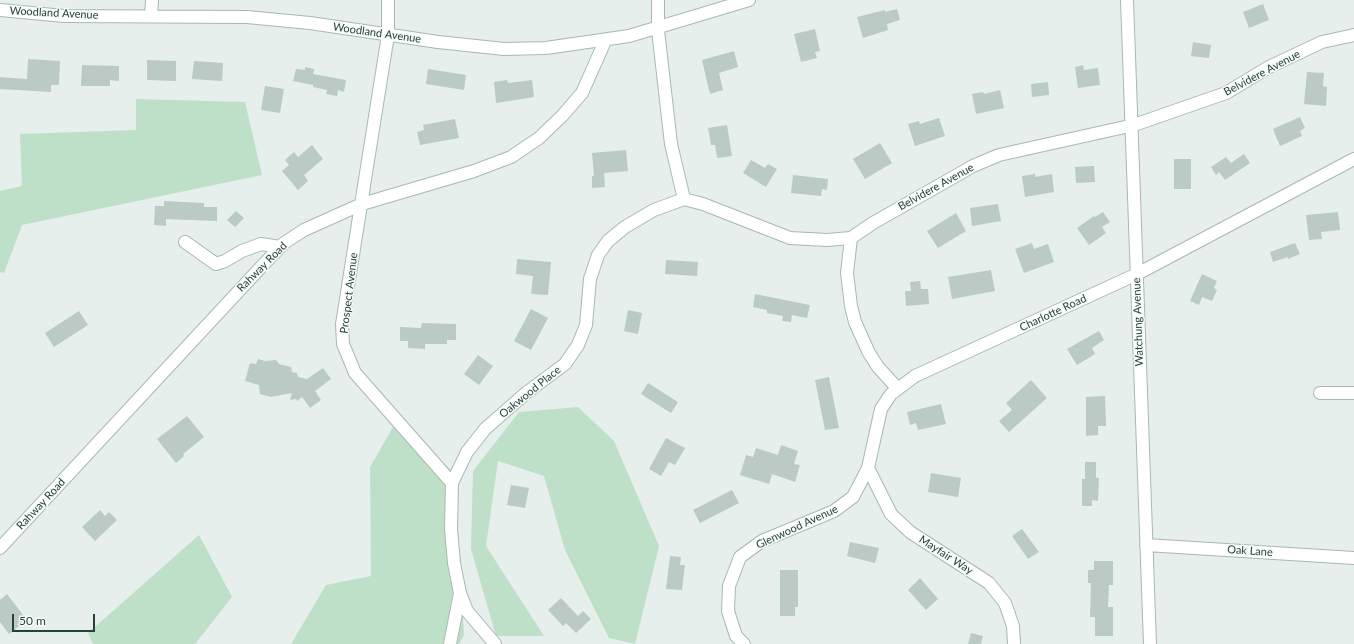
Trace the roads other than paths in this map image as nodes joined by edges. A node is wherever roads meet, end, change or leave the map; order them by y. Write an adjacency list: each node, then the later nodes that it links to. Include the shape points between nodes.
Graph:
1 (152, 0): 7 (street)
2 (388, 0): 9 (street, Prospect Avenue)
3 (658, 0): 8 (street)
4 (749, 0): 8 (street, Woodland Avenue)
5 (1127, 0): 12 (street, Watchung Avenue)
6 (0, 10): 7 (street, Woodland Avenue, via 64,16)
7 (151, 16): 9 (street, Woodland Avenue, via 247,17)
8 (658, 27): 11 (street, Woodland Avenue, via 629,36); 14 (street, via 671,144)
9 (388, 34): 11 (street, Woodland Avenue, via 504,49 546,48); 15 (street, Prospect Avenue)
10 (1354, 35): 12 (street, Belvidere Avenue, via 1322,42 1269,67 1226,93)
11 (606, 39): 15 (street, Rahway Road, via 582,93 539,138 511,157 474,171)
12 (1131, 126): 16 (street, Belvidere Avenue, via 999,155 973,166 872,223); 19 (street, Watchung Avenue)
13 (1354, 159): 19 (street, Charlotte Road)
14 (684, 199): 16 (street, via 790,238); 24 (street, Oakwood Place, via 654,210 625,227 608,241 598,255 590,279 586,325 578,345 565,364 526,393 485,429 467,452)
15 (362, 204): 18 (street, Rahway Road, via 304,230); 24 (street, Prospect Avenue, via 342,324 343,344 355,373)
16 (851, 238): 20 (street, via 848,273 855,322 869,353)
17 (185, 242): 18 (street, via 216,264 260,244)
18 (280, 247): 26 (street, Rahway Road)
19 (1137, 274): 20 (street, Charlotte Road, via 915,376); 25 (street, Watchung Avenue)
20 (898, 389): 23 (street, Glenwood Avenue, via 891,394 882,409)
21 (1354, 392): 22 (street)
22 (1320, 393)
23 (868, 468): 31 (street, Glenwood Avenue, via 853,497 834,512 762,541 740,557 729,586 728,611 736,636); 32 (street, Mayfair Way, via 890,514 910,532 989,583 1005,603 1013,626)
24 (452, 483): 28 (street, via 451,528)
25 (1146, 545): 27 (street, Oak Lane); 33 (street, Watchung Avenue)
26 (0, 548)
27 (1354, 558)
28 (460, 593): 29 (street); 30 (street, via 467,611)
29 (450, 644)
30 (495, 644)
31 (744, 644)
32 (1014, 644)
33 (1150, 644)

